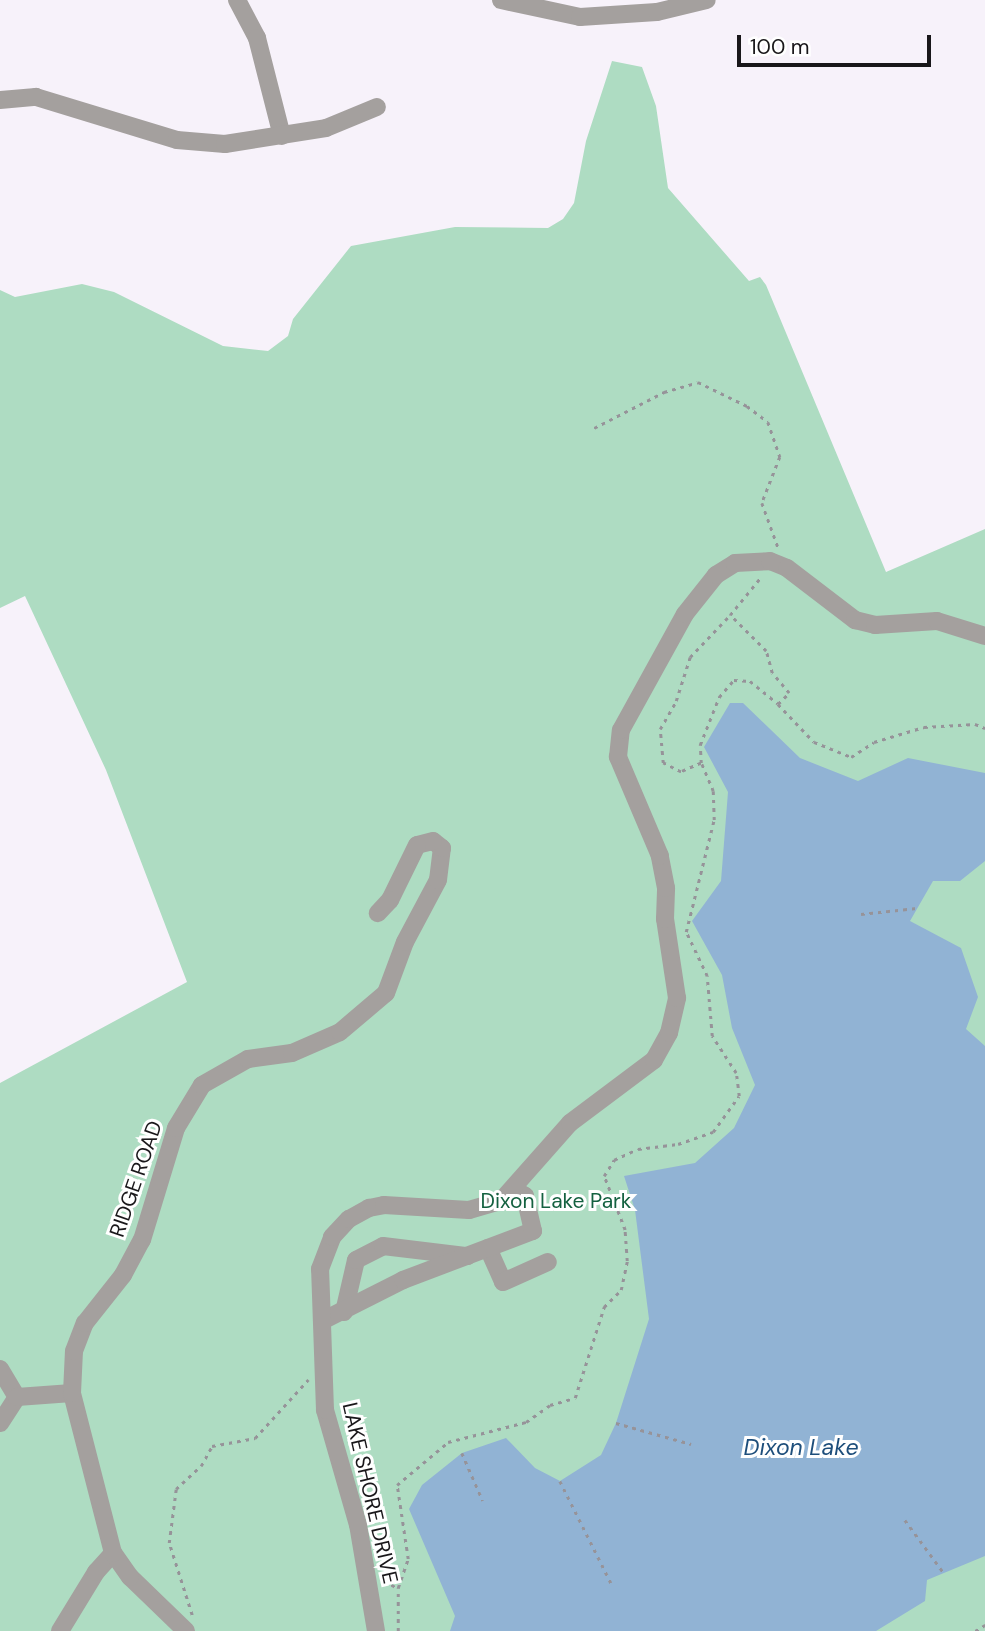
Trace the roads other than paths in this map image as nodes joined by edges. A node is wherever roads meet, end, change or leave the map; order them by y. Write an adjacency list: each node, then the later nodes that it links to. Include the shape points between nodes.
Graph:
1 (237, 0): 6 (street, via 257,38)
2 (501, 0): 3 (street, via 580,17 657,12)
3 (707, 0)
4 (0, 100): 6 (street, via 48,100 177,140 225,144)
5 (377, 107): 6 (street, via 326,128)
6 (282, 136)
7 (985, 636): 9 (street, LAKE SHORE DRIVE, via 937,621 875,625 855,620 779,565 744,560 716,575 685,614 621,730 618,757 660,856 666,888 665,919 677,998 669,1032 654,1060 570,1123)
8 (378, 913): 16 (street, RIDGE ROAD, via 390,900 417,845 433,841 442,848 438,880 405,942 386,993 340,1032 292,1053 248,1059 202,1085 176,1128 142,1240 85,1323 74,1352)
9 (514, 1189): 10 (street, via 525,1196 533,1231); 14 (street, LAKE SHORE DRIVE, via 502,1201 470,1210 384,1205 349,1219 332,1237 320,1269)
10 (488, 1248): 11 (street); 12 (street, via 503,1282)
11 (467, 1256): 13 (street, via 403,1280); 13 (street, via 383,1246 356,1260)
12 (548, 1262)
13 (344, 1312): 14 (street)
14 (322, 1321): 22 (street, LAKE SHORE DRIVE, via 326,1410 358,1525)
15 (0, 1369): 17 (street)
16 (72, 1393): 17 (street); 19 (street, RIDGE ROAD)
17 (16, 1397): 18 (street)
18 (0, 1423)
19 (113, 1553): 20 (street, RIDGE ROAD, via 130,1577); 21 (street, via 96,1572)
20 (183, 1627)
21 (61, 1631)
22 (376, 1631)

